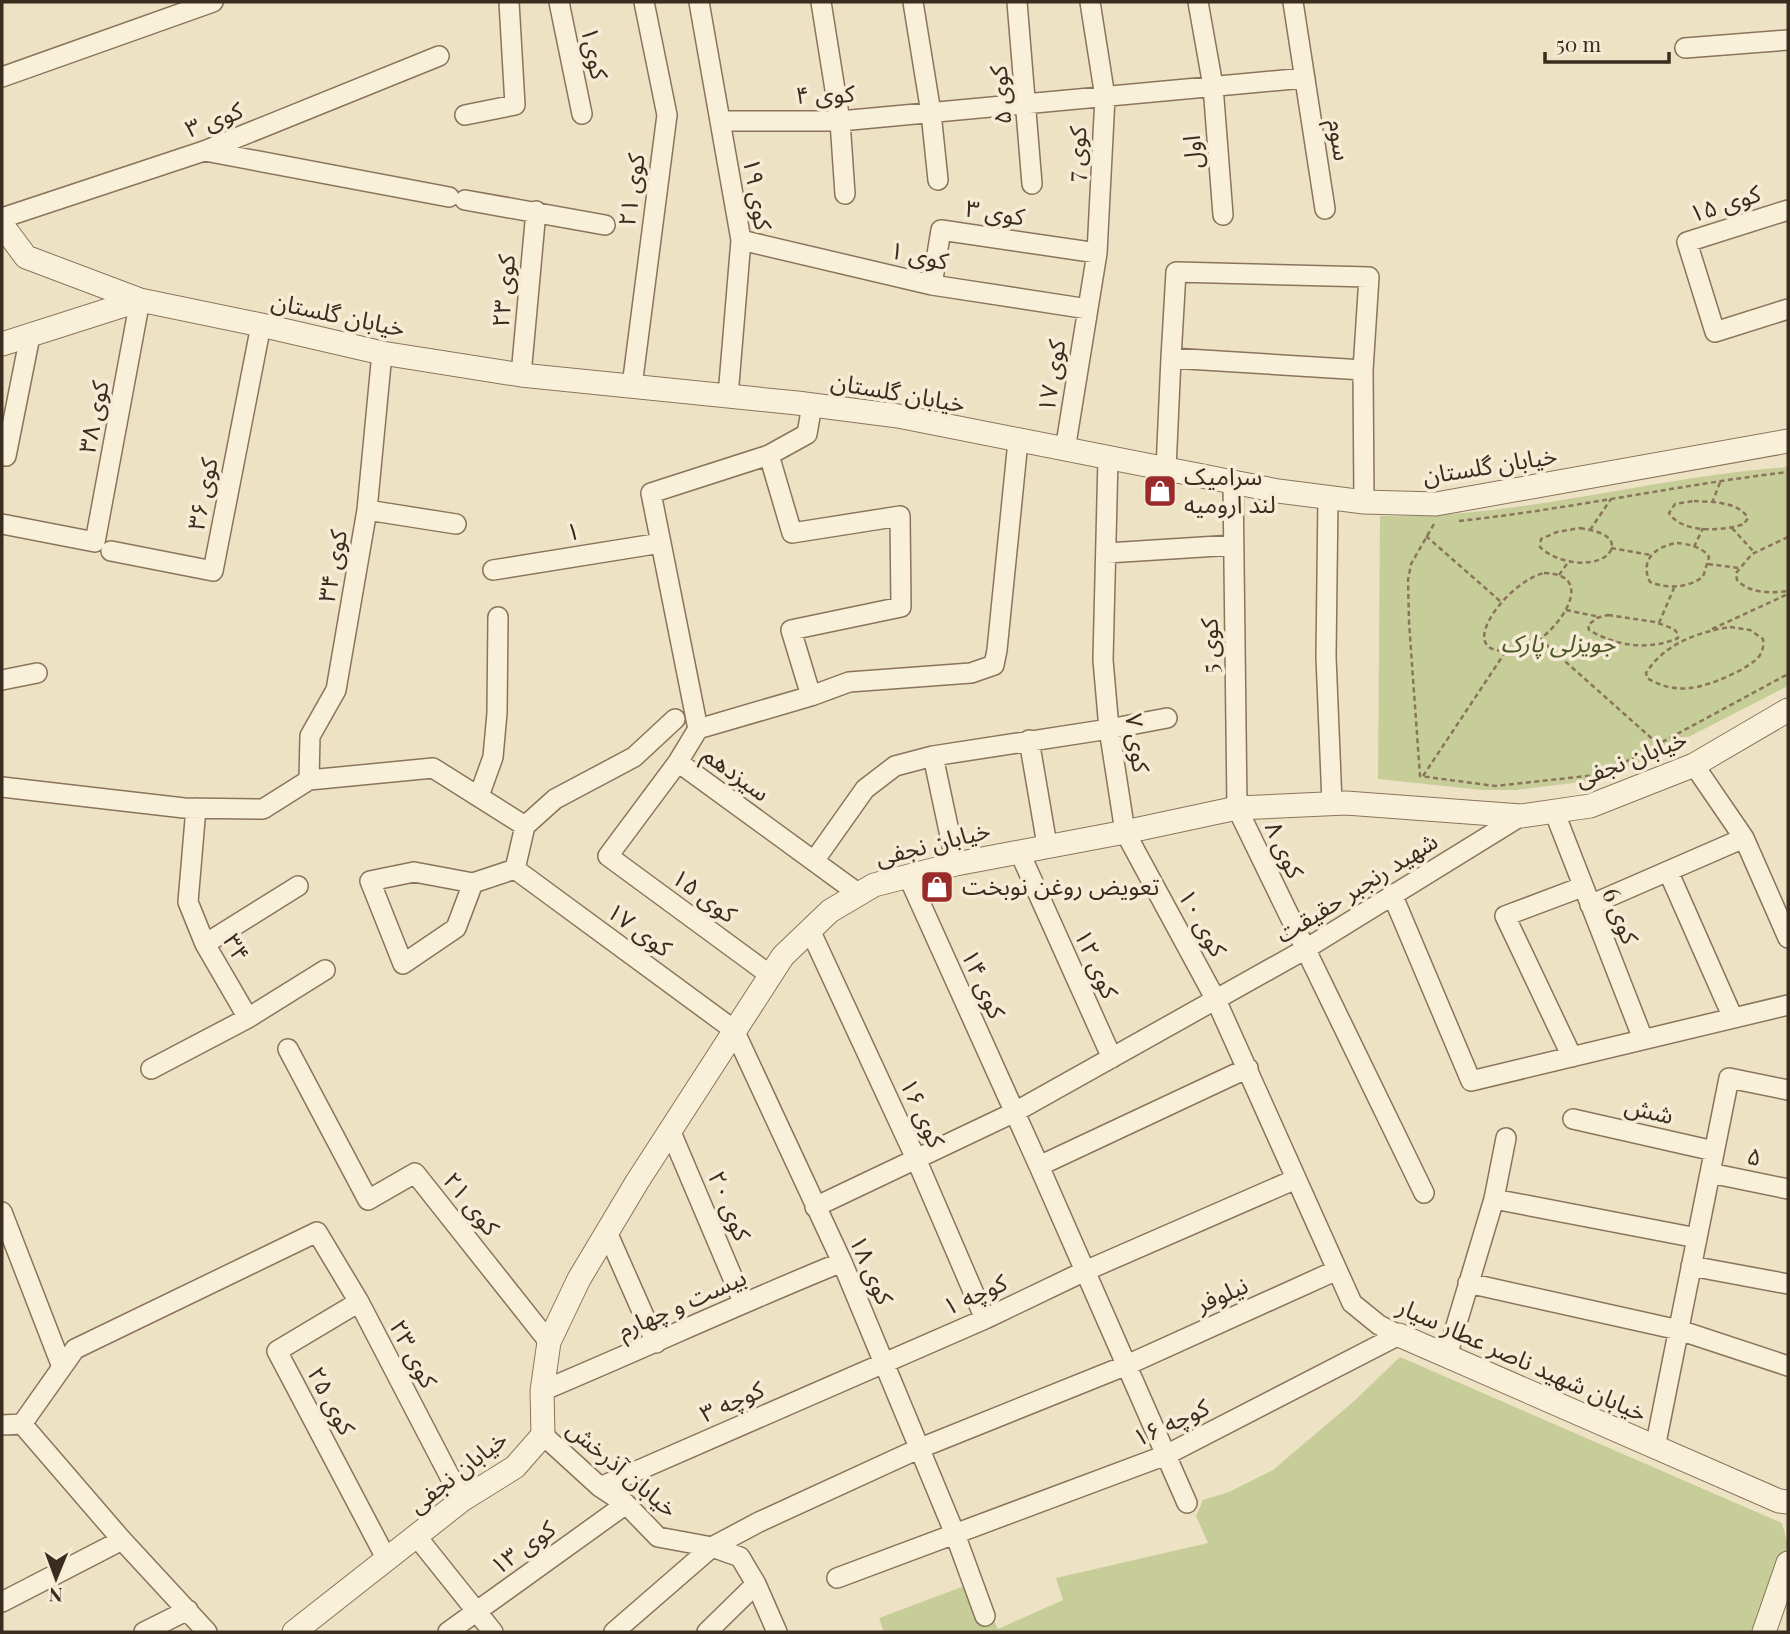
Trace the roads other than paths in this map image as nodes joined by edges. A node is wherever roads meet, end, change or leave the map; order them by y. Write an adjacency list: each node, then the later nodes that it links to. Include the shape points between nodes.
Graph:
1 (212, 2): 15 (street)
2 (509, 2): 21 (street, via 515,105)
3 (559, 2): 22 (street, کوی۱)
4 (644, 2): 49 (street, کوی ۲۱, via 667,115)
5 (699, 2): 23 (street, کوی ۱۹)
6 (821, 2): 24 (street)
7 (913, 2): 20 (street)
8 (1017, 2): 19 (street, کوی ۵)
9 (1090, 2): 18 (street, کوی 7)
10 (1198, 2): 17 (street, اول)
11 (1293, 2): 16 (street, سوم)
12 (1788, 40): 13 (street)
13 (1685, 48)
14 (439, 57): 25 (street, کوی ۳)
15 (2, 77)
16 (1305, 78): 17 (street, کوی ۴); 29 (street, سوم)
17 (1213, 86): 18 (street, کوی ۴); 32 (street, اول)
18 (1105, 97): 19 (street, کوی ۴); 37 (street, کوی 7)
19 (1027, 104): 20 (street, کوی ۴); 27 (street, کوی ۵)
20 (931, 113): 24 (street, کوی ۴); 26 (street)
21 (465, 114)
22 (582, 114)
23 (720, 121): 24 (street, کوی ۴); 36 (street, کوی ۱۹)
24 (840, 121): 28 (street)
25 (204, 151): 31 (street); 33 (street, کوی ۳)
26 (938, 180)
27 (1032, 184)
28 (845, 194)
29 (1325, 209)
30 (1788, 210): 41 (street, کوی ۱۵, via 1687,243 1715,332)
31 (536, 211): 35 (street); 48 (street, کوی ۲۳)
32 (1223, 215)
33 (2, 218)
34 (2, 225): 39 (street, via 26,257)
35 (604, 225)
36 (741, 240): 38 (street, کوی ۱); 50 (street, کوی ۱۹)
37 (1097, 253): 38 (street, کوی ۳, via 941,230); 40 (street, کوی 7)
38 (932, 285): 40 (street, کوی ۱)
39 (140, 300): 42 (street, خیابان گلستان); 43 (street, خیابان گلستان); 67 (street, کوی ۳۸)
40 (1088, 309): 54 (street, کوی ۱۷)
41 (1788, 309)
42 (261, 325): 45 (street, خیابان گلستان); 67 (street, کوی ۳۶, via 213,570)
43 (30, 336): 44 (street, خیابان گلستان); 56 (street)
44 (2, 344)
45 (382, 353): 48 (street, خیابان گلستان); 62 (street, کوی ۳۴)
46 (1171, 358): 47 (street); 47 (street, via 1176,272 1368,277); 58 (street)
47 (1363, 370): 61 (street)
48 (520, 375): 49 (street, خیابان گلستان)
49 (632, 386): 50 (street, خیابان گلستان)
50 (728, 396): 51 (street, خیابان گلستان)
51 (811, 405): 52 (street, خیابان گلستان, via 898,416); 55 (street, via 807,434)
52 (1018, 441): 54 (street, خیابان گلستان); 73 (street, via 994,665 971,673 849,682)
53 (1788, 441): 61 (street, خیابان گلستان, via 1436,504)
54 (1065, 450): 57 (street, خیابان گلستان)
55 (769, 455): 65 (street, via 651,493); 73 (street, via 792,533 900,516 901,607 791,630)
56 (6, 456)
57 (1108, 458): 58 (street, خیابان گلستان); 68 (street, کوی ۷)
58 (1166, 469): 59 (street, خیابان گلستان)
59 (1233, 482): 60 (street, خیابان گلستان); 66 (street, کوی 5)
60 (1328, 497): 61 (street, خیابان گلستان); 86 (street, via 1326,657)
61 (1364, 502)
62 (367, 510): 64 (street); 83 (street, کوی ۳۴, via 336,690 310,736)
63 (2, 524): 67 (street)
64 (456, 524)
65 (661, 543): 69 (street, ۱); 77 (street)
66 (1234, 545): 68 (street); 88 (street, کوی 5)
67 (103, 547)
68 (1107, 553): 78 (street, کوی ۷, via 1102,660)
69 (493, 570)
70 (498, 617): 85 (street, via 494,757)
71 (37, 673): 72 (street)
72 (2, 680)
73 (811, 696): 77 (street)
74 (1788, 710): 82 (street, خیابان نجفی)
75 (1167, 718): 78 (street)
76 (675, 719): 91 (street, via 634,757 555,799)
77 (698, 729): 81 (street)
78 (1109, 729): 79 (street); 92 (street, کوی ۷)
79 (1029, 740): 80 (street); 94 (street)
80 (933, 756): 97 (street, via 895,766 865,789); 98 (street)
81 (678, 762): 96 (street, سیزدهم); 97 (street, سیزدهم)
82 (1694, 765): 89 (street, خیابان نجفی, via 1590,806); 93 (street)
83 (309, 780): 85 (street, via 433,768); 87 (street, via 263,809)
84 (2, 787): 87 (street)
85 (479, 796): 91 (street)
86 (1332, 803): 88 (street, خیابان نجفی); 90 (street, خیابان نجفی)
87 (195, 808): 109 (street, ۳۴, via 188,902)
88 (1237, 808): 92 (street, خیابان نجفی); 110 (street, کوی ۸)
89 (1554, 811): 90 (street, خیابان نجفی); 106 (street, کوی 6)
90 (1521, 816): 105 (street, شهید رنجبر حقیقت)
91 (525, 826): 99 (street)
92 (1125, 832): 94 (street, خیابان نجفی); 113 (street, کوی ۱۰)
93 (1744, 838): 100 (street); 108 (street)
94 (1047, 845): 95 (street, خیابان نجفی)
95 (1018, 851): 98 (street, خیابان نجفی); 121 (street, کوی ۱۲)
96 (608, 856): 112 (street, کوی ۱۵)
97 (814, 861): 104 (street, سیزدهم)
98 (956, 864): 101 (street, خیابان نجفی)
99 (515, 869): 102 (street); 117 (street, کوی ۱۷)
100 (1668, 871): 106 (street); 116 (street)
101 (908, 876): 104 (street, خیابان نجفی); 125 (street, کوی ۱۴)
102 (473, 883): 102 (street, via 456,928 402,964 370,881 414,872)
103 (298, 886): 109 (street)
104 (859, 894): 107 (street, خیابان نجفی)
105 (1392, 894): 110 (street, شهید رنجبر حقیقت); 120 (street, via 1471,1081)
106 (1586, 896): 118 (street, کوی 6); 120 (street, via 1506,916)
107 (810, 930): 112 (street, خیابان نجفی); 130 (street, کوی ۱۶)
108 (1788, 938)
109 (205, 944): 115 (street, ۳۴)
110 (1304, 950): 113 (street, شهید رنجبر حقیقت); 135 (street, کوی ۸)
111 (325, 970): 115 (street)
112 (770, 975): 117 (street, خیابان نجفی)
113 (1216, 1000): 121 (street, شهید رنجبر حقیقت); 122 (street, خیابان شهید ناصر عطار سیار)
114 (1788, 1005): 116 (street)
115 (248, 1018): 123 (street)
116 (1733, 1018): 118 (street)
117 (734, 1030): 127 (street, خیابان نجفی); 137 (street, کوی ۱۸)
118 (1643, 1039): 120 (street)
119 (288, 1049): 152 (street, کوی ۲۱, via 368,1200 415,1173)
120 (1572, 1057)
121 (1112, 1058): 125 (street, شهید رنجبر حقیقت)
122 (1248, 1068): 131 (street); 133 (street, خیابان شهید ناصر عطار سیار)
123 (152, 1069)
124 (1788, 1090): 129 (street, via 1729,1078)
125 (1015, 1112): 130 (street, شهید رنجبر حقیقت); 131 (street, کوی ۱۴)
126 (1573, 1119): 129 (street, شش)
127 (670, 1130): 139 (street, خیابان نجفی); 147 (street, کوی ۲۰)
128 (1506, 1138): 136 (street)
129 (1714, 1151): 132 (street)
130 (917, 1161): 137 (street, شهید رنجبر حقیقت); 149 (street, کوی ۱۶)
131 (1039, 1166): 144 (street, کوی ۱۴)
132 (1710, 1173): 134 (street, ۵); 140 (street)
133 (1296, 1179): 143 (street, خیابان شهید ناصر عطار سیار); 144 (street, کوچه ۱)
134 (1788, 1189)
135 (1424, 1193)
136 (1493, 1199): 140 (street); 145 (street)
137 (815, 1207): 141 (street, کوی ۱۸)
138 (2, 1212): 158 (street)
139 (607, 1232): 152 (street, خیابان نجفی); 153 (street)
140 (1697, 1238): 142 (street)
141 (842, 1262): 147 (street, بیست و چهارم); 155 (street, کوی ۱۸)
142 (1691, 1266): 146 (street); 150 (street)
143 (1337, 1270): 151 (street, خیابان شهید ناصر عطار سیار, via 1352,1303); 156 (street, نیلوفر)
144 (1085, 1271): 149 (street, کوچه ۱); 156 (street, کوی ۱۴)
145 (1468, 1283): 150 (street); 154 (street)
146 (1788, 1284)
147 (743, 1302): 153 (street, بیست و چهارم)
148 (359, 1303): 158 (street, کوی ۲۳, via 317,1232 75,1349); 167 (street, کوی ۲۳); 175 (street, کوی ۲۵, via 277,1351)
149 (985, 1319): 155 (street, کوچه ۱)
150 (1679, 1330): 157 (street); 163 (street)
151 (1399, 1335): 154 (street, خیابان شهید ناصر عطار سیار); 165 (street, کوچه ۱۶)
152 (550, 1342): 159 (street, خیابان نجفی)
153 (656, 1343): 159 (street, بیست و چهارم)
154 (1447, 1356): 163 (street, خیابان شهید ناصر عطار سیار)
155 (884, 1361): 164 (street, کوی ۱۸); 166 (street, کوچه ۳)
156 (1127, 1365): 164 (street, نیلوفر); 165 (street, کوی ۱۴)
157 (1788, 1366)
158 (62, 1367): 160 (street)
159 (542, 1391): 162 (street, خیابان نجفی)
160 (22, 1424): 161 (street); 173 (street)
161 (2, 1425)
162 (543, 1435): 166 (street, خیابان آذرخش); 167 (street, خیابان نجفی, via 515,1467)
163 (1655, 1448): 168 (street, خیابان شهید ناصر عطار سیار)
164 (918, 1449): 171 (street, کوی ۱۸); 174 (street, نیلوفر)
165 (1166, 1455): 169 (street, کوی ۱۴); 171 (street, کوچه ۱۶)
166 (600, 1487): 170 (street, خیابان آذرخش)
167 (462, 1500): 172 (street, خیابان نجفی)
168 (1788, 1502)
169 (1187, 1503)
170 (626, 1504): 174 (street, خیابان آذرخش, via 658,1537); 181 (street, کوی ۱۳)
171 (955, 1534): 177 (street, کوچه ۱۶); 182 (street, کوی ۱۸)
172 (417, 1537): 175 (street, خیابان نجفی); 181 (street)
173 (122, 1540): 179 (street); 180 (street)
174 (712, 1547): 178 (street, خیابان آذرخش, via 740,1557); 188 (street, نیلوفر)
175 (386, 1558): 185 (street, خیابان نجفی)
176 (1788, 1563): 191 (street)
177 (837, 1577)
178 (756, 1584): 189 (street); 190 (street, خیابان آذرخش)
179 (2, 1602)
180 (188, 1610): 183 (street); 184 (street)
181 (476, 1611): 186 (street, کوی ۱۳); 187 (street)
182 (985, 1616)
183 (144, 1632)
184 (207, 1632)
185 (294, 1632)
186 (448, 1632)
187 (493, 1632)
188 (614, 1632)
189 (707, 1632)
190 (777, 1632)
191 (1764, 1632)

